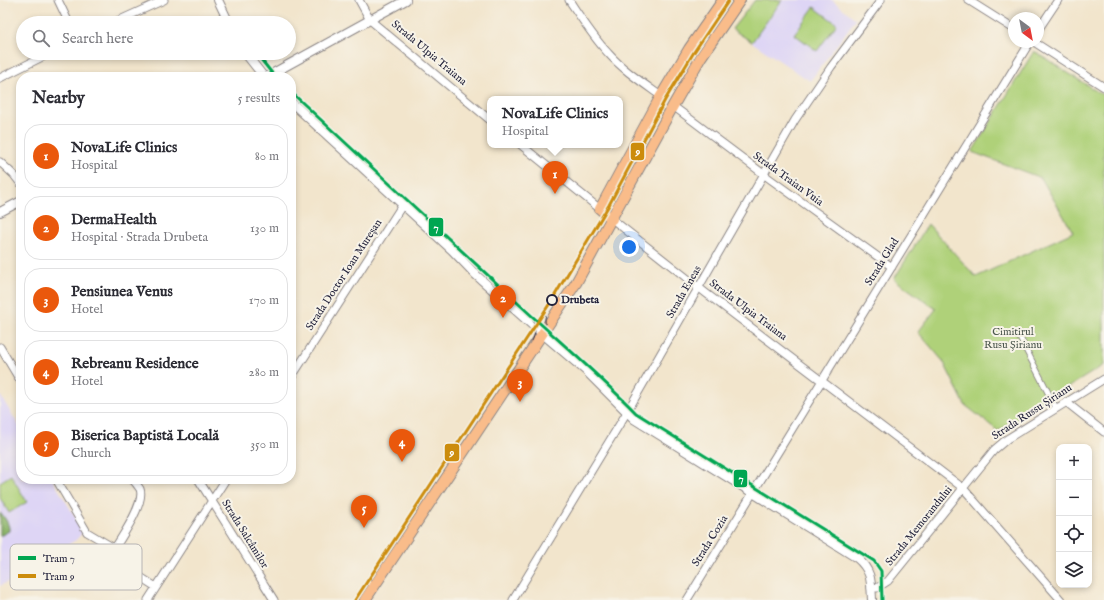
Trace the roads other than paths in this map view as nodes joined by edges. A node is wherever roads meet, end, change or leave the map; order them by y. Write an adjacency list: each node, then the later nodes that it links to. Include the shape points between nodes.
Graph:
1 (58, 0): 12 (street)
2 (164, 0): 13 (street)
3 (218, 0): 14 (street)
4 (359, 0): 15 (street, Strada Ulpia Traiana)
5 (406, 0): 15 (street)
6 (569, 0): 26 (street, via 608,54)
7 (723, 0): 26 (main road)
8 (740, 0): 27 (main road)
9 (881, 0): 32 (street, Strada Eneas, via 795,120)
10 (968, 0): 17 (street)
11 (1058, 0): 16 (street)
12 (66, 16)
13 (129, 16)
14 (226, 16)
15 (370, 20): 23 (street); 29 (street, Strada Ulpia Traiana)
16 (1044, 21)
17 (1008, 25)
18 (1026, 48): 39 (street, Strada Glad)
19 (1043, 48): 25 (street)
20 (36, 60): 24 (street)
21 (251, 60): 22 (street)
22 (261, 72)
23 (274, 72)
24 (0, 78)
25 (1104, 87)
26 (661, 96): 36 (main road)
27 (673, 106): 32 (street, Strada Traian Vuia); 38 (main road)
28 (296, 107): 35 (street)
29 (487, 118)
30 (525, 148): 36 (street, Strada Ulpia Traiana)
31 (0, 162): 33 (street)
32 (764, 174): 39 (street, Strada Traian Vuia); 40 (street, Strada Eneas)
33 (16, 178)
34 (16, 204): 37 (street)
35 (403, 204): 41 (street); 44 (street, Strada Doctor Ioan Mureșan)
36 (600, 209): 38 (main road, Strada Ulpia Traiana)
37 (0, 212)
38 (612, 219): 40 (street, Strada Ulpia Traiana); 41 (main road, via 576,283)
39 (892, 267): 47 (street, Strada Glad)
40 (699, 288): 47 (street, Strada Ulpia Traiana); 50 (street, Strada Eneas)
41 (542, 334): 50 (street, via 586,371); 66 (main road)
42 (1018, 334): 49 (street)
43 (0, 347): 45 (street)
44 (296, 370)
45 (16, 374)
46 (1104, 379): 48 (street, Strada Russu Șirianu)
47 (821, 381): 56 (street, Strada Ulpia Traiana); 57 (street, Strada Glad)
48 (1066, 402): 49 (street, Strada Russu Șirianu); 51 (street)
49 (1056, 408): 56 (street, Strada Russu Șirianu, via 994,450)
50 (627, 412): 57 (street, via 634,419); 67 (street, Strada Eneas)
51 (1104, 432)
52 (59, 484): 59 (street, via 87,532)
53 (136, 484): 60 (street, via 140,490 141,501)
54 (201, 484): 58 (street, Strada Salcâmilor)
55 (223, 484): 58 (street)
56 (963, 488): 63 (street, Strada Memorandului, via 888,581 877,588); 70 (street, Strada Ulpia Traiana)
57 (753, 493): 63 (street, via 857,558 870,574); 68 (street, Strada Cozia)
58 (211, 501): 62 (street); 65 (street, Strada Salcâmilor)
59 (107, 544)
60 (116, 544)
61 (142, 578): 62 (street)
62 (156, 587): 64 (street)
63 (871, 588): 69 (street)
64 (148, 600)
65 (274, 600)
66 (366, 600)
67 (513, 600)
68 (687, 600)
69 (872, 600)
70 (1061, 600)

